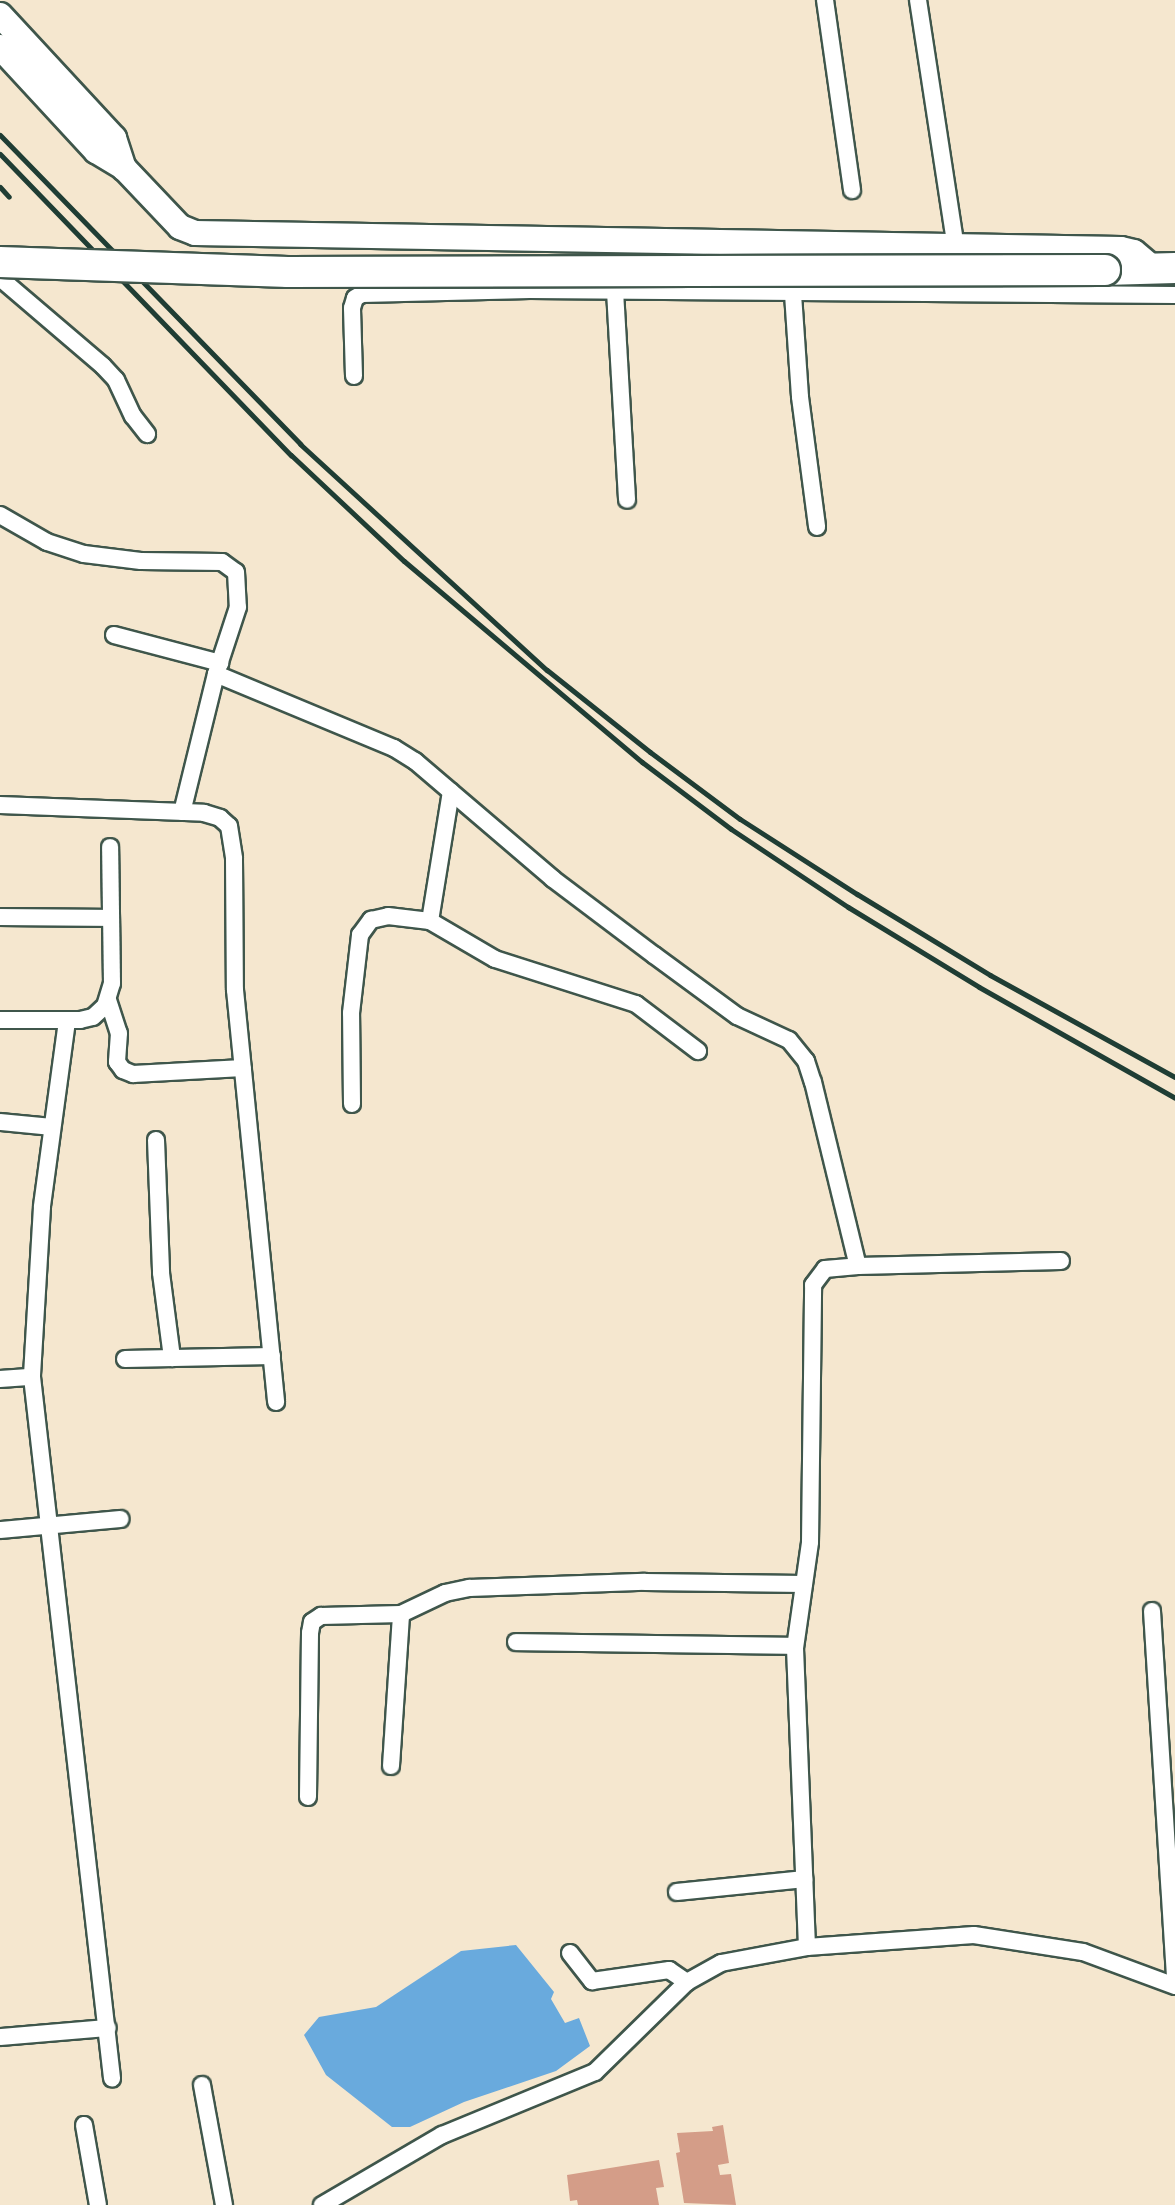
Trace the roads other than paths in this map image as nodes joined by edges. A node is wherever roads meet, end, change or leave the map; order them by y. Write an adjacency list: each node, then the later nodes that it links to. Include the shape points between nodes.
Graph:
1 (825, 0): 6 (street)
2 (918, 0): 7 (street)
3 (0, 15): 5 (street, via 114,138)
4 (0, 47): 5 (street, via 96,151)
5 (124, 168): 7 (street, via 180,227 221,236)
6 (852, 190)
7 (956, 248): 9 (street, via 1121,249)
8 (0, 262): 9 (highway, bridge, via 288,272)
9 (1164, 268)
10 (0, 278): 15 (street, via 103,366)
11 (615, 291): 12 (street); 14 (street, via 362,294 352,308); 16 (street)
12 (793, 294): 13 (street); 18 (street)
13 (1175, 295)
14 (354, 376)
15 (147, 434)
16 (627, 500)
17 (0, 515): 20 (street, via 47,542 84,554 230,565 238,577 240,599)
18 (817, 527)
19 (114, 635): 20 (street)
20 (218, 669): 21 (street, via 394,748); 23 (street)
21 (451, 792): 27 (street); 38 (street, via 654,955 737,1016 796,1047 813,1082)
22 (0, 805): 23 (street)
23 (182, 812): 32 (street, via 220,818 233,840 235,990)
24 (110, 847): 26 (street)
25 (0, 917): 26 (street)
26 (111, 918): 28 (street)
27 (430, 921): 31 (street, via 495,959 636,1004); 33 (street, via 388,916 364,925 351,1013)
28 (108, 1000): 30 (street, via 93,1017); 32 (street, via 119,1033 117,1062 123,1070 133,1074)
29 (0, 1020): 30 (street)
30 (67, 1021): 35 (street)
31 (698, 1051)
32 (243, 1068): 39 (street)
33 (352, 1104)
34 (0, 1122): 35 (street)
35 (52, 1127): 42 (street)
36 (156, 1140): 40 (street, via 161,1273)
37 (1061, 1261): 38 (street)
38 (858, 1266): 48 (street, via 825,1269 813,1285 810,1542)
39 (272, 1356): 40 (street); 44 (street)
40 (172, 1358): 41 (street)
41 (125, 1359)
42 (32, 1377): 43 (street); 46 (street)
43 (0, 1379)
44 (276, 1402)
45 (121, 1519): 46 (street)
46 (49, 1525): 47 (street); 62 (street)
47 (0, 1530)
48 (804, 1584): 50 (street, via 645,1582 460,1589); 52 (street)
49 (1152, 1611): 59 (street)
50 (401, 1614): 53 (street); 54 (street, via 330,1615 312,1622)
51 (516, 1642): 52 (street)
52 (795, 1646): 55 (street)
53 (391, 1766)
54 (308, 1797)
55 (804, 1879): 56 (street); 57 (street)
56 (677, 1892)
57 (807, 1947): 60 (street, via 721,1963); 61 (street, via 974,1935 1083,1952)
58 (570, 1953): 60 (street, via 592,1981 669,1970)
59 (1175, 1977)
60 (687, 1982): 69 (street, via 595,2072 442,2135)
61 (1175, 1986)
62 (108, 2028): 63 (street); 64 (street)
63 (0, 2037)
64 (112, 2078)
65 (202, 2085): 68 (street)
66 (84, 2125): 67 (street)
67 (98, 2205)
68 (224, 2205)
69 (322, 2205)

